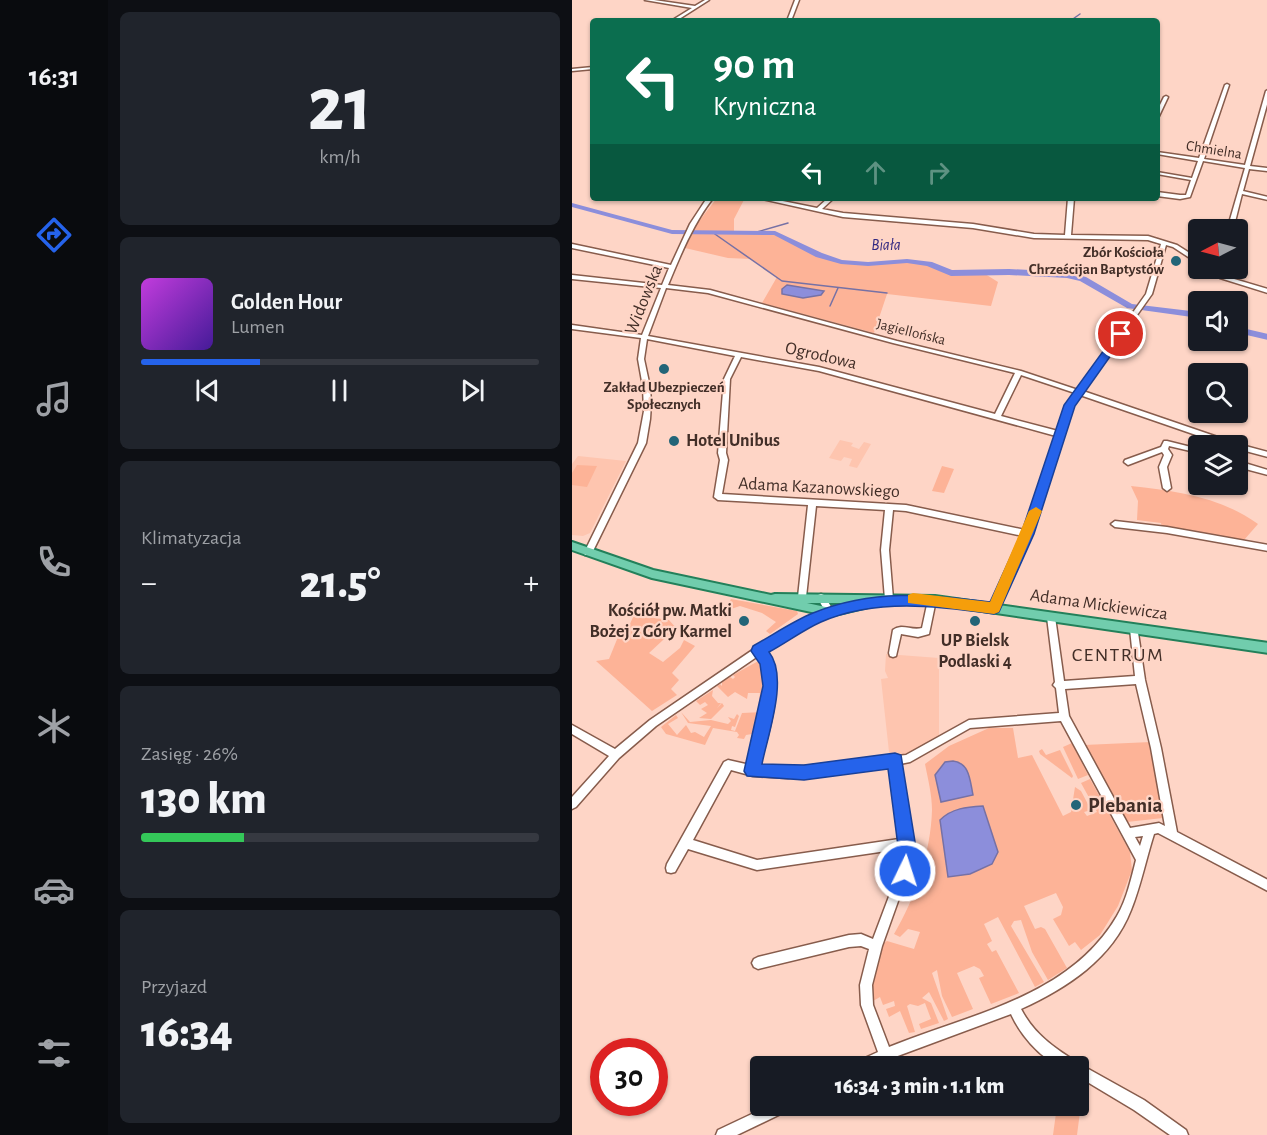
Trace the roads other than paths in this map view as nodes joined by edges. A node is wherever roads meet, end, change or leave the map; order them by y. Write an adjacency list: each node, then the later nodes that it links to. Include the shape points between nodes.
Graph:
1 (647, 0): 4 (street)
2 (707, 0): 4 (street)
3 (797, 0): 6 (street)
4 (696, 7): 5 (street)
5 (678, 18)
6 (790, 18)
7 (590, 68): 8 (street)
8 (572, 70)
9 (1227, 85): 14 (street)
10 (1268, 91): 15 (street)
11 (1166, 97): 12 (street)
12 (1160, 110)
13 (1160, 153): 14 (street, Chmielna)
14 (1199, 159): 15 (street, Chmielna); 18 (street)
15 (1247, 167): 16 (street, Chmielna); 19 (street)
16 (1268, 170)
17 (1160, 174): 18 (street)
18 (1192, 179): 20 (street, via 1186,197)
19 (1241, 192): 21 (street); 27 (street)
20 (1160, 194)
21 (1268, 199)
22 (707, 201): 32 (street, Widowska, via 690,228)
23 (775, 201): 26 (street)
24 (828, 201): 26 (street)
25 (1071, 201): 28 (street)
26 (818, 210): 28 (street)
27 (1233, 219)
28 (1068, 237): 29 (street, via 1132,238)
29 (1162, 244): 31 (street); 41 (street, via 1154,281 1142,304)
30 (572, 246): 32 (street)
31 (1188, 254)
32 (674, 267): 35 (street, Widowska)
33 (572, 277): 35 (street, Jagiellońska)
34 (1229, 279): 36 (street)
35 (665, 286): 38 (street, Widowska); 40 (street, Jagiellońska, via 708,291)
36 (1268, 291)
37 (572, 327): 38 (street, Ogrodowa)
38 (644, 337): 39 (street, Ogrodowa); 59 (street, Widowska, via 641,358 649,408 646,430)
39 (739, 354): 42 (street, Ogrodowa, via 820,369); 53 (street, Adama Kazanowskiego, via 726,379 724,460 718,497)
40 (1019, 372): 41 (street, Jagiellońska); 42 (street)
41 (1078, 391): 43 (street); 44 (street, Jagiellońska)
42 (996, 417): 43 (street, Ogrodowa)
43 (1059, 434): 56 (street)
44 (1205, 435)
45 (1188, 448): 46 (street, via 1167,443)
46 (1164, 449): 49 (street); 52 (street, via 1168,455 1163,466)
47 (1248, 449): 48 (street, Jagiellońska)
48 (1268, 455)
49 (1128, 462)
50 (1248, 467): 51 (street)
51 (1268, 473)
52 (1167, 488)
53 (812, 504): 54 (street, Adama Kazanowskiego); 63 (street)
54 (889, 506): 56 (street, Adama Kazanowskiego); 61 (street, via 885,550)
55 (1115, 524): 58 (street)
56 (1028, 534): 64 (street)
57 (572, 546): 59 (main road, Adama Mickiewicza)
58 (1268, 548)
59 (588, 554): 63 (main road, Adama Mickiewicza, via 691,584)
60 (821, 597): 61 (main road, Adama Mickiewicza); 63 (main road, Adama Mickiewicza); 65 (street)
61 (889, 599): 62 (main road, Adama Mickiewicza); 65 (main road, Adama Mickiewicza)
62 (932, 600): 64 (main road, Adama Mickiewicza); 71 (street, via 926,631 900,630)
63 (806, 602): 65 (main road, Adama Mickiewicza); 67 (street, via 812,614)
64 (994, 608): 66 (main road, Adama Mickiewicza)
65 (830, 612): 67 (street)
66 (1050, 616): 68 (main road, Adama Mickiewicza); 73 (street)
67 (809, 621): 70 (street)
68 (1134, 629): 69 (main road, Adama Mickiewicza); 72 (street)
69 (1268, 648)
70 (759, 651): 76 (street, via 653,723); 78 (street, via 767,662 771,686)
71 (893, 653)
72 (1140, 680): 73 (street); 82 (street)
73 (1058, 685): 74 (street)
74 (1064, 717): 77 (street, via 969,724 915,756); 81 (street)
75 (572, 729): 76 (street)
76 (616, 755): 79 (street)
77 (895, 760): 78 (street, via 804,772); 84 (street)
78 (753, 771): 83 (street, via 728,765)
79 (572, 804)
80 (1150, 829): 81 (street); 82 (street); 85 (street)
81 (1128, 833): 85 (street)
82 (1172, 834): 87 (street)
83 (686, 843): 84 (street, via 757,865); 86 (street)
84 (907, 843): 88 (street, via 905,871)
85 (1141, 859): 90 (street, via 1130,901 1107,943 1075,975)
86 (671, 868)
87 (1268, 886)
88 (876, 946): 89 (street, via 861,940 849,941); 91 (street, via 866,995)
89 (758, 963)
90 (1013, 1006): 91 (street); 93 (street, via 1021,1025 1034,1040)
91 (885, 1054): 92 (street)
92 (881, 1056)
93 (1058, 1056)
94 (1089, 1076): 97 (street)
95 (762, 1116): 96 (street)
96 (723, 1135)
97 (1181, 1135)

